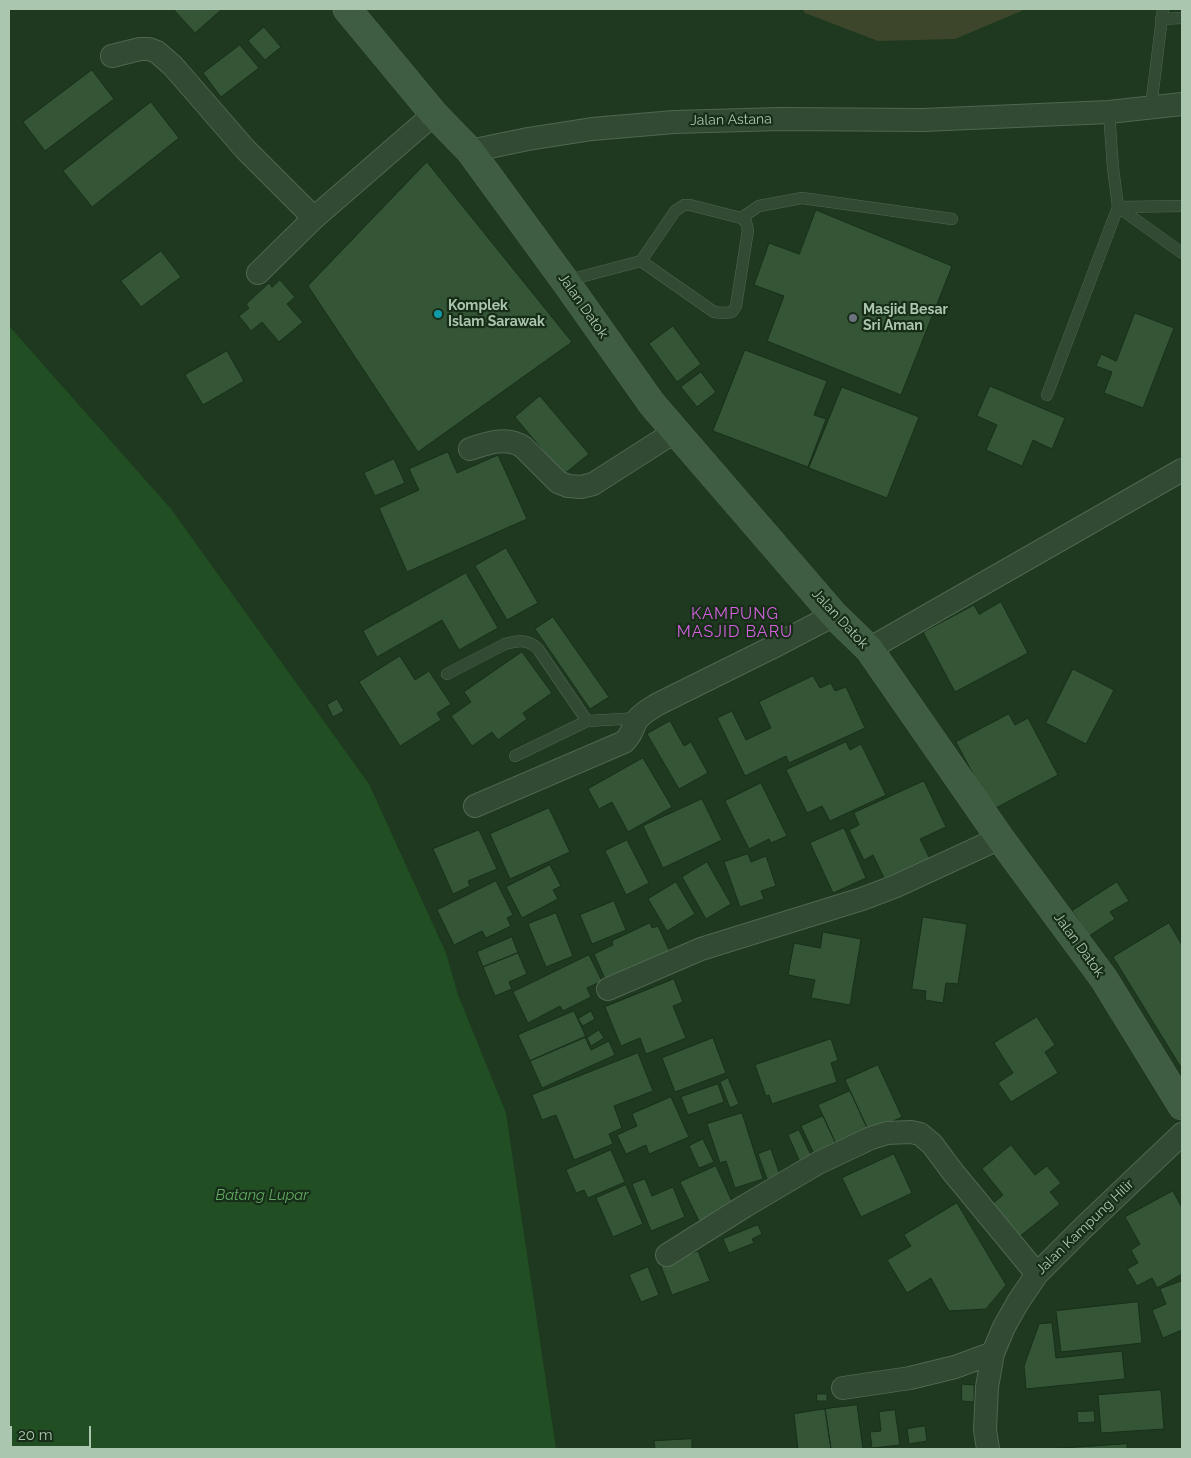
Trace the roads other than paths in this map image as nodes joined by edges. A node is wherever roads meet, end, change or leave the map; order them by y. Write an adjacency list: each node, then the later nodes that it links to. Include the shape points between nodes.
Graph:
1 (347, 9): 8 (main road)
2 (1162, 14): 3 (lane); 6 (lane)
3 (1182, 18)
4 (112, 56): 12 (street, via 149,48 157,52 173,66 245,150)
5 (1182, 104): 6 (street, Jalan Astana)
6 (1151, 107): 7 (street, Jalan Astana)
7 (1108, 112): 9 (street, Jalan Astana, via 923,120 674,122 592,129); 11 (lane)
8 (434, 114): 9 (main road); 12 (street)
9 (470, 151): 18 (main road, Jalan Datok)
10 (1182, 206): 11 (lane)
11 (1118, 207): 15 (lane); 19 (lane)
12 (314, 218): 17 (street)
13 (741, 218): 14 (lane, via 760,206 802,198); 16 (lane, via 684,205 675,211); 16 (lane, via 748,230 736,306 732,312 714,312)
14 (952, 219)
15 (1181, 251)
16 (641, 261): 18 (lane)
17 (258, 273)
18 (566, 281): 20 (main road, Jalan Datok, via 652,404)
19 (1048, 395)
20 (676, 432): 21 (street, via 593,484 581,487 558,482 517,442 492,442); 23 (main road, Jalan Datok)
21 (470, 449)
22 (1182, 470): 24 (street)
23 (834, 615): 24 (main road, Jalan Datok); 26 (street, via 658,704)
24 (869, 649): 30 (main road, Jalan Datok)
25 (448, 674): 27 (lane, via 505,644 529,642 538,649)
26 (639, 718): 27 (lane); 29 (street, via 624,742)
27 (587, 721): 28 (lane)
28 (515, 756)
29 (475, 806)
30 (1000, 838): 31 (street, via 896,886 701,949); 32 (main road, Jalan Datok, via 1104,980)
31 (608, 989)
32 (1179, 1095)
33 (1182, 1134): 35 (street, Jalan Kampung Hilir)
34 (667, 1255): 35 (street, via 818,1163 886,1133 911,1132 920,1134 932,1144)
35 (1037, 1274): 36 (street, Jalan Kampung Hilir, via 1004,1327)
36 (993, 1353): 37 (street, via 910,1378); 38 (street, Jalan Kampung Hilir, via 987,1387 985,1430)
37 (842, 1388)
38 (988, 1449)

